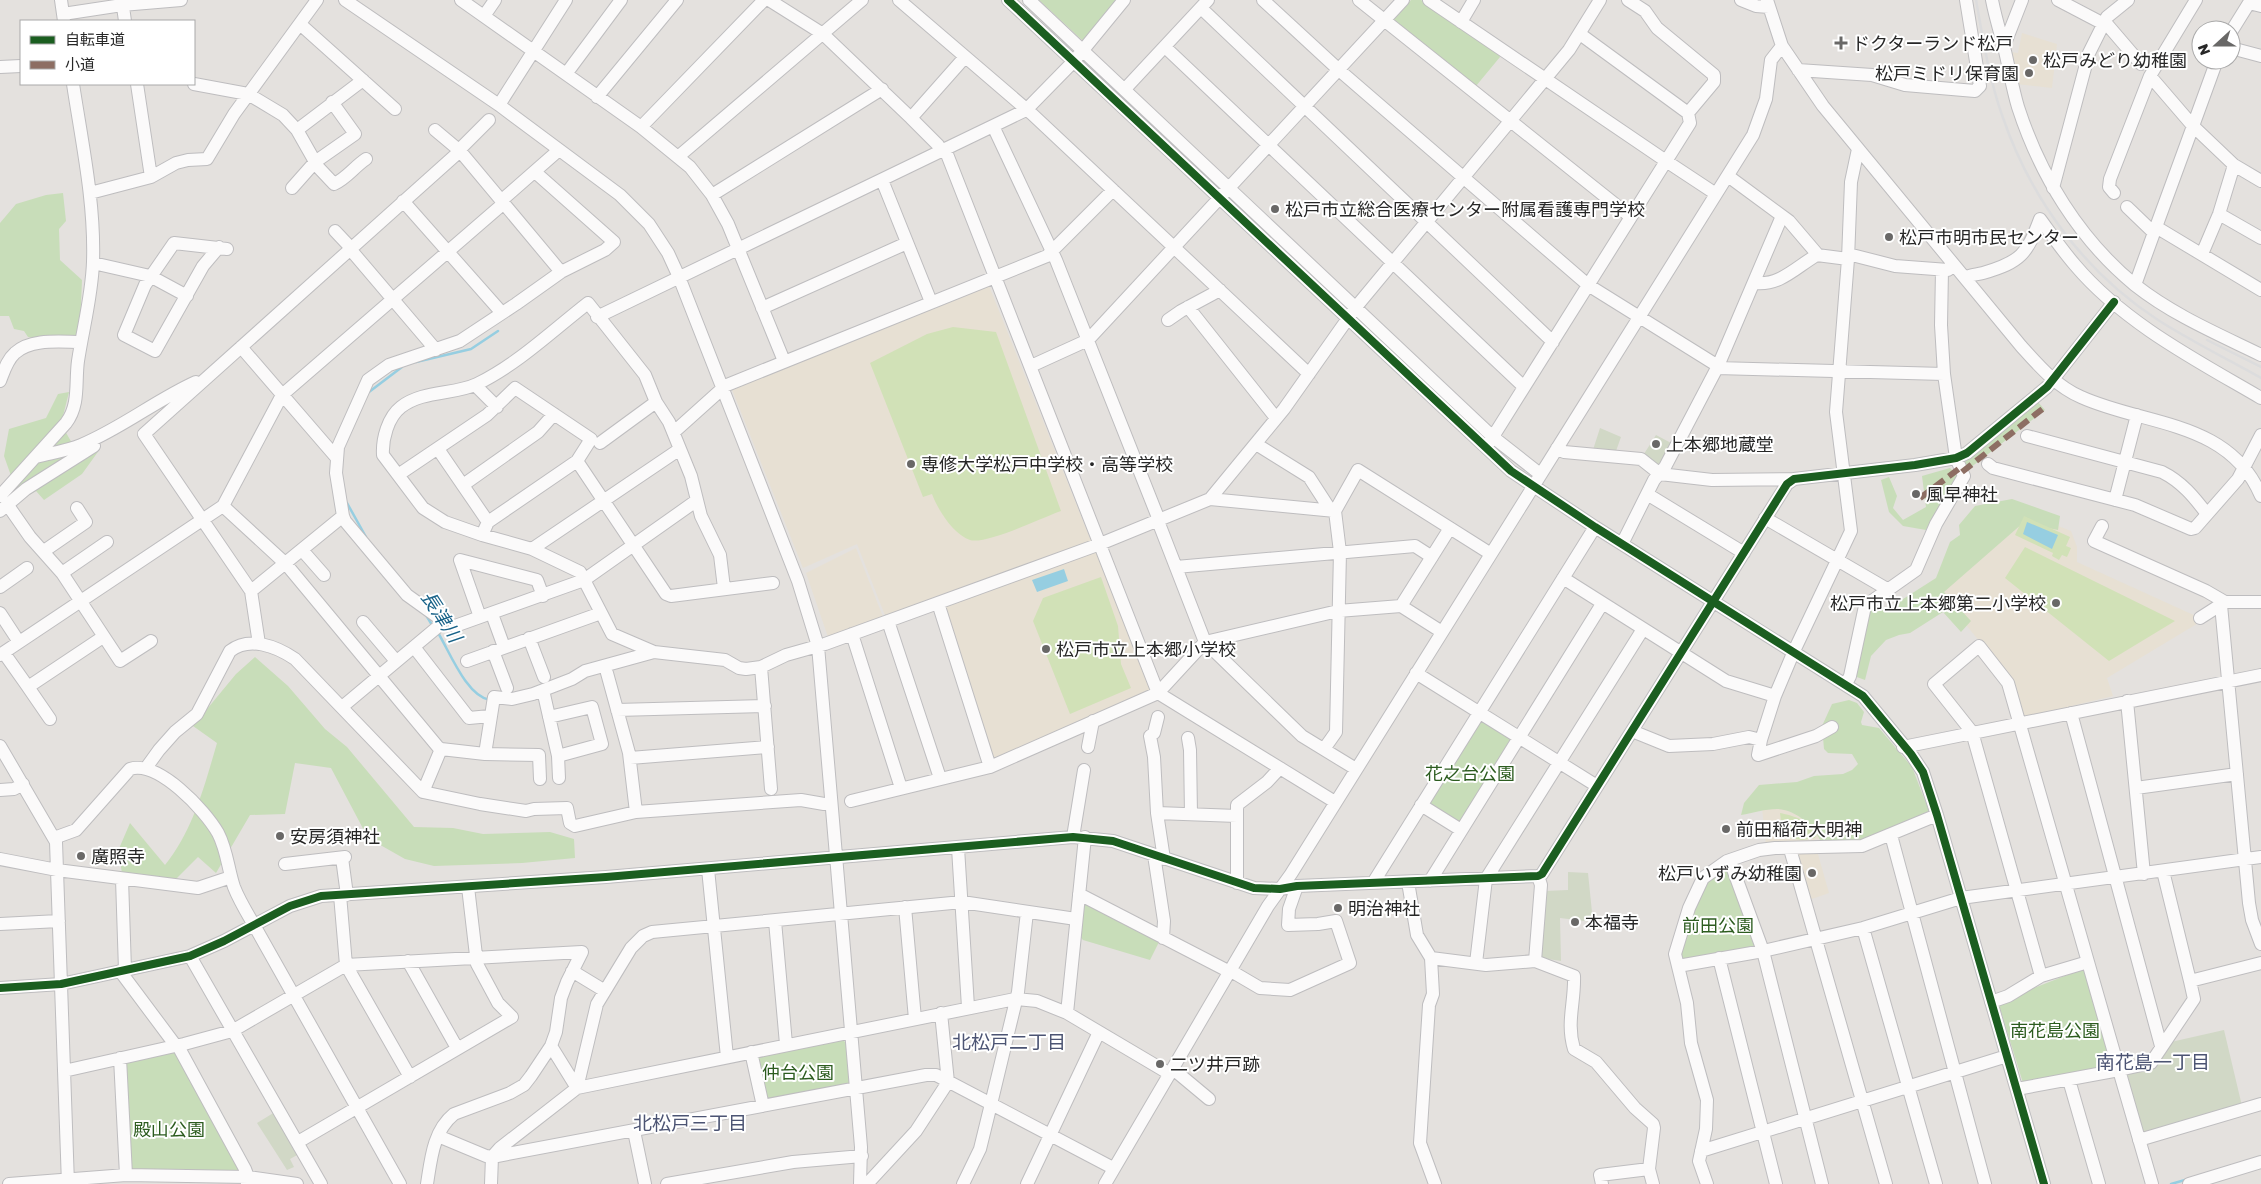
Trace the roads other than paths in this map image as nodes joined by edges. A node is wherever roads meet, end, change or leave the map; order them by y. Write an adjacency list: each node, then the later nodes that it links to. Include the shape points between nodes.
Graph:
1 (61, 0): 36 (street)
2 (181, 0): 31 (street)
3 (317, 0): 42 (street)
4 (345, 0): 73 (street)
5 (462, 0): 35 (street)
6 (495, 0): 35 (street)
7 (566, 0): 50 (street)
8 (621, 0): 60 (street)
9 (677, 0): 70 (street)
10 (764, 0): 83 (street)
11 (769, 0): 43 (street)
12 (862, 0): 43 (street)
13 (899, 0): 52 (street)
14 (1008, 0): 53 (street)
15 (1029, 0): 48 (street)
16 (1124, 0): 48 (street)
17 (1263, 0): 57 (street)
18 (1359, 0): 38 (street)
19 (1403, 0): 38 (street)
20 (1428, 0): 40 (street)
21 (1474, 0): 40 (street)
22 (1600, 0): 44 (street)
23 (1628, 0): 77 (street, via 1645,11 1657,28 1714,75 1714,82)
24 (1741, 0): 33 (street, via 1756,6)
25 (1966, 0): 58 (street, via 1980,86 1975,91 1905,84 1872,75)
26 (1992, 0): 46 (street)
27 (2022, 0): 46 (street)
28 (2058, 0): 41 (street)
29 (2128, 0): 41 (street)
30 (2196, 0): 61 (street)
31 (122, 2): 36 (street); 37 (street)
32 (2250, 2): 39 (street)
33 (1768, 3): 45 (street)
34 (1204, 4): 47 (street); 74 (street)
35 (484, 16): 50 (street)
36 (63, 18)
37 (125, 20)
38 (1384, 20): 57 (street); 80 (street)
39 (2239, 20)
40 (1461, 22): 63 (street)
41 (2105, 22): 54 (street); 103 (street, via 2089,53)
42 (300, 24): 62 (street); 69 (street)
43 (823, 34): 67 (street); 91 (street)
44 (1580, 34): 63 (street); 77 (street)
45 (1782, 46): 58 (street); 97 (street, via 1768,70 1761,117)
46 (2004, 46): 103 (street, via 2017,105 2031,145)
47 (1165, 47): 68 (street); 86 (street)
48 (1082, 50): 53 (street); 68 (street)
49 (2241, 51): 51 (street)
50 (533, 52): 60 (street); 73 (street)
51 (2261, 56)
52 (965, 57): 76 (street); 78 (street)
53 (1074, 61): 72 (street); 76 (street)
54 (2141, 64)
55 (20, 66): 56 (street)
56 (0, 67)
57 (1339, 70): 74 (street); 99 (street)
58 (1798, 70): 87 (street)
59 (2214, 70): 82 (street)
60 (566, 74): 70 (street)
61 (2150, 76): 82 (street); 107 (street, via 2110,179 2109,187)
62 (363, 80): 71 (street); 75 (street)
63 (1545, 80): 80 (street); 93 (street)
64 (195, 84): 69 (street)
65 (75, 85): 106 (street)
66 (136, 85): 98 (street)
67 (882, 89): 78 (street); 109 (street)
68 (1127, 92): 72 (street); 104 (street)
69 (248, 94): 84 (street, via 283,115); 98 (street, via 206,159 176,163)
70 (597, 97): 83 (street)
71 (332, 102): 84 (street); 94 (street, via 355,134)
72 (1120, 104): 110 (street)
73 (500, 105): 88 (street)
74 (1305, 106): 86 (street); 117 (street)
75 (396, 109)
76 (1026, 110): 81 (street); 105 (street)
77 (1688, 113): 93 (street, via 1690,123)
78 (911, 118): 89 (street)
79 (489, 120): 90 (street)
80 (1510, 121): 99 (street); 116 (street)
81 (993, 126): 89 (street); 126 (street)
82 (2193, 126): 95 (street); 118 (street)
83 (641, 127): 91 (street)
84 (297, 130): 94 (street)
85 (435, 130): 90 (street)
86 (1270, 146): 104 (street); 131 (street)
87 (1858, 149): 129 (street, via 1851,182); 132 (street)
88 (559, 150): 96 (street); 135 (street, via 638,212 657,236)
89 (943, 150): 100 (street); 136 (street)
90 (460, 151): 111 (street); 112 (street)
91 (679, 156): 109 (street)
92 (366, 159): 94 (street, via 345,179 334,184)
93 (1666, 161): 108 (street); 116 (street)
94 (316, 162): 102 (street)
95 (2234, 165): 101 (street); 114 (street)
96 (534, 172): 112 (street); 133 (street, via 614,242)
97 (1728, 176): 108 (street); 115 (street)
98 (151, 177): 106 (street)
99 (1464, 178): 117 (street); 139 (street)
100 (882, 180): 121 (street); 124 (street)
101 (2261, 181)
102 (292, 188)
103 (2053, 188): 140 (street, via 2097,247)
104 (1229, 189): 110 (street); 148 (street)
105 (1113, 190): 122 (street); 126 (street)
106 (90, 193): 130 (street)
107 (2114, 193)
108 (1716, 194): 152 (street)
109 (712, 195): 124 (street)
110 (1220, 199): 122 (street); 153 (street)
111 (403, 201): 123 (street); 125 (street)
112 (503, 202): 125 (street); 133 (street)
113 (2128, 207): 118 (street)
114 (2219, 214): 120 (street); 127 (street)
115 (1782, 216): 128 (street); 138 (street)
116 (1631, 217): 139 (street)
117 (1427, 221): 131 (street); 157 (street)
118 (2154, 230): 127 (street); 140 (street)
119 (335, 231): 123 (street)
120 (2261, 238)
121 (907, 243): 145 (street); 149 (street)
122 (1175, 247): 141 (street); 155 (street)
123 (351, 249): 144 (street); 158 (street)
124 (739, 249): 135 (street); 149 (street)
125 (448, 252): 144 (street); 150 (street)
126 (1052, 253): 136 (street); 155 (street)
127 (2202, 254): 142 (street)
128 (1818, 255): 129 (street); 138 (street, via 1780,280 1767,285)
129 (1848, 257): 132 (street, via 1895,266); 164 (street)
130 (93, 263): 134 (street); 156 (street)
131 (1393, 263): 148 (street); 171 (street)
132 (1948, 268): 137 (street); 166 (street, via 1941,325)
133 (562, 272): 150 (street)
134 (150, 276): 143 (street); 143 (street, via 174,243 223,248 203,266); 143 (street, via 124,334 155,351)
135 (679, 277): 151 (street); 172 (street)
136 (996, 277): 145 (street); 162 (street)
137 (1964, 278): 146 (street, via 2018,260 2025,254 2040,219 2075,266); 168 (street)
138 (1755, 283): 163 (street)
139 (1588, 285): 152 (street); 157 (street)
140 (2135, 285): 160 (street, via 2199,325)
141 (1220, 290): 147 (street); 165 (street)
142 (2261, 290)
143 (187, 296)
144 (394, 300): 159 (street); 173 (street)
145 (931, 302): 161 (street)
146 (2114, 302): 168 (street); 174 (street, via 2172,347)
147 (1188, 307): 154 (street); 179 (street)
148 (1356, 307): 153 (street); 184 (street)
149 (762, 308): 161 (street)
150 (502, 313): 159 (street, via 460,341)
151 (597, 317): 170 (street, via 588,303 538,344); 175 (street, via 645,375)
152 (1639, 317): 163 (street); 189 (street)
153 (1347, 318): 165 (street); 188 (street)
154 (1168, 320)
155 (1088, 340): 162 (street); 219 (street)
156 (81, 342): 169 (street, via 36,344 19,350 8,362); 191 (street, via 73,414)
157 (1553, 342): 171 (street)
158 (240, 347): 167 (street); 173 (street)
159 (436, 350): 192 (street, via 389,365 368,380)
160 (2261, 355)
161 (784, 361): 172 (street)
162 (1031, 366): 226 (street)
163 (1718, 367): 164 (street); 200 (street)
164 (1838, 371): 166 (street); 198 (street, via 1836,412)
165 (1309, 374): 179 (street)
166 (1944, 374): 193 (street)
167 (207, 376): 180 (street, via 163,397); 218 (street, via 144,434)
168 (2052, 380): 178 (street, via 2080,397); 193 (street)
169 (0, 381)
170 (475, 385): 176 (street); 201 (street, via 422,397 398,410 382,447 383,455)
171 (1524, 387): 184 (street)
172 (723, 388): 181 (street); 274 (street, via 798,581)
173 (282, 395): 192 (street); 212 (street)
174 (2261, 398)
175 (656, 402): 181 (street); 185 (street)
176 (497, 407): 177 (street, via 515,388); 190 (street)
177 (554, 414): 194 (street, via 591,439); 203 (street, via 538,432)
178 (2137, 415): 195 (street); 197 (street, via 2208,438)
179 (1276, 418): 186 (street)
180 (124, 423): 191 (street, via 82,445); 211 (street, via 110,436)
181 (674, 432): 187 (street)
182 (2261, 435): 197 (street)
183 (2027, 436): 195 (street)
184 (1493, 437): 188 (street); 199 (street)
185 (600, 443)
186 (1256, 444): 207 (street); 214 (street, via 1308,477)
187 (680, 448): 209 (street); 210 (street)
188 (1486, 448): 204 (street)
189 (1557, 448): 199 (street); 200 (street, via 1564,452 1640,459)
190 (438, 449): 201 (street); 203 (street)
191 (36, 457): 211 (street)
192 (336, 457): 216 (street)
193 (1956, 458): 198 (street); 247 (street, via 1964,476 1936,524 1916,570)
194 (576, 461): 210 (street); 220 (street)
195 (2126, 462): 208 (street); 215 (street, via 2170,476 2191,493)
196 (1988, 464): 208 (street)
197 (2244, 469): 205 (street); 215 (street)
198 (1844, 472): 202 (street); 236 (street, via 1851,531)
199 (1540, 474): 204 (street)
200 (1660, 474): 202 (street, via 1712,480); 206 (street)
201 (398, 475): 224 (street, via 423,508 445,522)
202 (1794, 479): 217 (street, via 1787,484)
203 (463, 485): 220 (street)
204 (1532, 487): 222 (street); 234 (street)
205 (2260, 489)
206 (1647, 494): 227 (street); 233 (street)
207 (1210, 499): 214 (street); 219 (street)
208 (2115, 500): 215 (street, via 2135,505 2187,528 2195,528)
209 (696, 501): 228 (street); 246 (street, via 720,555)
210 (603, 502): 228 (street); 229 (street)
211 (2, 504): 231 (street)
212 (222, 506): 218 (street); 237 (street)
213 (77, 508): 231 (street, via 86,522)
214 (1333, 511): 223 (street, via 1358,470); 232 (street)
215 (2207, 514)
216 (343, 516): 230 (street); 275 (street, via 407,596 439,618 440,625)
217 (1765, 518): 233 (street); 236 (street)
218 (201, 519): 248 (street); 251 (street)
219 (1158, 520): 226 (street); 238 (street)
220 (488, 522): 224 (street)
221 (2102, 526): 254 (street, via 2094,541 2206,591)
222 (1595, 527): 227 (street); 242 (street)
223 (1450, 528): 234 (street); 235 (street)
224 (482, 535): 229 (street)
225 (107, 542): 240 (street)
226 (1100, 544): 253 (street); 294 (street)
227 (1622, 544): 250 (street)
228 (633, 545): 243 (street); 246 (street, via 666,594 671,596)
229 (532, 549): 243 (street, via 580,572)
230 (302, 550): 237 (street); 241 (street)
231 (44, 551): 240 (street)
232 (1340, 552): 235 (street, via 1415,546); 238 (street); 257 (street)
233 (1744, 553): 250 (street)
234 (1491, 554): 266 (street)
235 (1432, 557): 256 (street)
236 (1837, 560): 247 (street); 277 (street)
237 (286, 564): 248 (street); 287 (street)
238 (1176, 567): 272 (street)
239 (27, 568): 245 (street)
240 (62, 573): 251 (street)
241 (324, 575)
242 (1563, 578): 255 (street); 300 (street)
243 (584, 580): 249 (street); 259 (street)
244 (773, 583): 246 (street)
245 (0, 588)
246 (724, 588)
247 (1887, 589): 290 (street, via 1865,606)
248 (251, 591): 273 (street)
249 (543, 596): 260 (street); 260 (street, via 537,580 460,560)
250 (1713, 601): 277 (street); 279 (street)
251 (80, 602): 268 (street); 271 (street)
252 (2261, 602): 254 (street)
253 (938, 603): 262 (street); 324 (street)
254 (2223, 603): 261 (street); 289 (street)
255 (1602, 604): 265 (street); 311 (street)
256 (1401, 606): 257 (street); 266 (street)
257 (1338, 611): 272 (street); 319 (street, via 1336,732)
258 (0, 612): 271 (street)
259 (601, 614): 269 (street); 278 (street, via 612,634)
260 (486, 616): 264 (street); 276 (street)
261 (2200, 618)
262 (888, 621): 267 (street); 331 (street)
263 (363, 622): 281 (street)
264 (456, 626)
265 (1642, 629): 279 (street); 323 (street)
266 (1442, 632): 285 (street)
267 (852, 634): 274 (street); 335 (street)
268 (103, 637): 270 (street, via 120,662); 291 (street)
269 (530, 638): 276 (street); 288 (street)
270 (150, 640)
271 (19, 642): 280 (street)
272 (1206, 642): 294 (street); 319 (street, via 1302,736)
273 (259, 644): 298 (street, via 286,652); 325 (street, via 249,643 230,651 197,714 158,750)
274 (818, 646): 283 (street, via 786,655); 342 (street)
275 (414, 647): 281 (street); 302 (street, via 469,718)
276 (498, 649): 282 (street); 292 (street)
277 (1794, 651): 290 (street); 295 (street)
278 (654, 652): 283 (street, via 725,660 739,668); 293 (street, via 585,671)
279 (1681, 652): 295 (street, via 1726,681); 309 (street)
280 (2, 654): 291 (street)
281 (396, 661): 287 (street)
282 (467, 661)
283 (761, 667): 297 (street)
284 (607, 673): 299 (street)
285 (1416, 673): 300 (street); 327 (street)
286 (2261, 675): 289 (street)
287 (379, 676): 298 (street); 318 (street)
288 (544, 676)
289 (2228, 681): 296 (street); 329 (street)
290 (1846, 684): 317 (street, via 1863,696)
291 (28, 687): 305 (street)
292 (507, 688)
293 (544, 690): 302 (street, via 512,699 494,696); 303 (street)
294 (1158, 693): 306 (street); 326 (street)
295 (1775, 696): 313 (street)
296 (2128, 701): 301 (street); 336 (street)
297 (764, 706): 299 (street); 315 (street)
298 (342, 707): 339 (street)
299 (617, 710): 322 (street)
300 (1479, 711): 311 (street); 343 (street)
301 (2070, 713): 307 (street); 368 (street)
302 (490, 716): 320 (street)
303 (550, 717): 321 (street); 321 (street, via 592,707 602,744)
304 (1158, 717): 345 (street, via 1154,733 1150,736)
305 (50, 719)
306 (1093, 721): 316 (street); 324 (street)
307 (2020, 723): 310 (street); 310 (street, via 2008,683 1979,646 1934,684); 375 (street)
308 (1832, 727): 313 (street, via 1758,756)
309 (1632, 730): 313 (street, via 1669,746 1713,744 1749,737); 334 (street)
310 (1972, 732): 317 (street); 379 (street)
311 (1520, 737): 323 (street); 349 (street)
312 (1188, 738): 346 (street)
313 (1761, 740)
314 (0, 746): 333 (street)
315 (768, 747): 322 (street); 337 (street)
316 (1088, 747)
317 (1903, 747): 347 (street, via 1923,772)
318 (441, 749): 320 (street); 339 (street)
319 (1324, 749): 327 (street)
320 (485, 754): 332 (street, via 538,755)
321 (558, 756): 330 (street)
322 (630, 758): 344 (street)
323 (1559, 762): 334 (street); 370 (street)
324 (990, 767): 331 (street)
325 (146, 768): 352 (street, via 130,769 76,830); 367 (street, via 175,786 202,810 218,834 231,867)
326 (1280, 768): 341 (street); 348 (street, via 1237,805)
327 (1356, 769): 341 (street)
328 (1084, 770): 351 (street)
329 (2237, 774): 336 (street); 360 (street)
330 (559, 778)
331 (940, 778): 335 (street)
332 (540, 779)
333 (23, 784): 338 (street, via 14,789); 352 (street)
334 (1597, 786): 366 (street)
335 (901, 788): 340 (street)
336 (2136, 788): 365 (street)
337 (771, 789)
338 (0, 790)
339 (423, 792): 344 (street, via 526,812 567,808 570,823 575,826)
340 (851, 800)
341 (1335, 802): 378 (street)
342 (831, 804): 344 (street, via 801,800); 358 (street)
343 (1421, 805): 349 (street); 374 (street)
344 (636, 812)
345 (1156, 813): 346 (street); 355 (street)
346 (1192, 814): 348 (street)
347 (1937, 814): 350 (street); 382 (street)
348 (1237, 816): 373 (street)
349 (1462, 830): 371 (street)
350 (1890, 835): 354 (street, via 1862,846); 386 (street)
351 (1079, 837): 353 (street); 355 (street, via 1113,842); 380 (street)
352 (54, 838): 363 (street)
353 (958, 848): 358 (street); 383 (street)
354 (1790, 849): 359 (street, via 1759,850); 396 (street)
355 (1159, 857): 373 (street); 395 (street)
356 (2261, 858): 360 (street)
357 (0, 859): 363 (street)
358 (835, 859): 362 (street); 387 (street)
359 (1730, 860): 398 (street); 409 (street, via 1703,878 1696,891 1675,954)
360 (2245, 860): 364 (street); 397 (street, via 2252,920)
361 (285, 864): 381 (street, via 343,855)
362 (708, 869): 377 (street); 393 (street)
363 (57, 870): 369 (street); 389 (street)
364 (2163, 871): 365 (street); 414 (street)
365 (2144, 874): 368 (street)
366 (1538, 876): 370 (street); 403 (street)
367 (231, 877): 369 (street, via 198,888); 392 (street)
368 (2116, 877): 375 (street); 431 (street)
369 (122, 879): 410 (street)
370 (1486, 879): 371 (street); 406 (street)
371 (1430, 881): 372 (street)
372 (1408, 882): 374 (street); 401 (street, via 1417,935)
373 (1237, 883): 378 (street, via 1254,888)
374 (1372, 883): 376 (street)
375 (2066, 883): 379 (street); 405 (street)
376 (1297, 886): 378 (street); 412 (street, via 1289,909 1288,926 1336,921 1350,963 1290,990 1260,988)
377 (468, 887): 381 (street); 400 (street)
378 (1280, 889): 412 (street)
379 (2016, 891): 382 (street); 413 (street)
380 (1079, 894): 388 (street); 395 (street)
381 (344, 895): 392 (street, via 304,900); 408 (street)
382 (1961, 898): 386 (street); 420 (street)
383 (962, 902): 384 (street); 385 (street); 421 (street)
384 (905, 908): 387 (street); 424 (street)
385 (1027, 912): 388 (street); 419 (street)
386 (1912, 913): 394 (street); 440 (street)
387 (841, 914): 390 (street); 426 (street)
388 (1076, 919): 422 (street)
389 (59, 921): 391 (street); 415 (street)
390 (776, 921): 393 (street); 428 (street)
391 (0, 924)
392 (254, 925): 399 (street); 418 (street)
393 (714, 926): 417 (street, via 652,932 643,936 631,948); 435 (street)
394 (1863, 928): 396 (street); 444 (street)
395 (1164, 938): 412 (street)
396 (1816, 939): 398 (street); 449 (street)
397 (2261, 944)
398 (1763, 951): 402 (street); 454 (street)
399 (190, 956): 410 (street); 425 (street)
400 (475, 957): 404 (street); 411 (street, via 582,952); 432 (street, via 498,1003 512,1017)
401 (1431, 958): 406 (street); 485 (street, via 1433,994 1428,1006 1419,1130 1423,1155)
402 (1719, 958): 409 (street); 456 (street)
403 (1535, 961): 406 (street); 466 (street, via 1574,976 1569,1024 1574,1049 1596,1062 1634,1108 1653,1124)
404 (408, 962): 408 (street); 432 (street)
405 (2088, 962): 413 (street); 437 (street)
406 (1476, 963)
407 (2261, 963): 414 (street)
408 (346, 965): 418 (street); 441 (street)
409 (1678, 966): 461 (street, via 1691,1043 1707,1100)
410 (123, 971): 415 (street); 429 (street)
411 (572, 971): 417 (street); 430 (street, via 561,998)
412 (1230, 972): 438 (street)
413 (2041, 976): 420 (street, via 2008,996)
414 (2190, 980): 431 (street, via 2194,999)
415 (61, 984): 416 (street); 439 (street)
416 (0, 988)
417 (605, 991): 445 (street, via 593,1018)
418 (293, 995): 425 (street); 453 (street)
419 (1015, 999): 421 (street); 422 (street, via 1037,1001); 450 (street)
420 (1991, 1002): 434 (street)
421 (968, 1007): 423 (street)
422 (1067, 1013): 427 (street)
423 (941, 1014): 424 (street); 443 (street)
424 (915, 1019): 426 (street)
425 (232, 1031): 429 (street); 460 (street)
426 (851, 1032): 428 (street); 446 (street)
427 (1099, 1032): 438 (street); 457 (street)
428 (786, 1044): 433 (street)
429 (177, 1046): 436 (street); 468 (street)
430 (551, 1046): 445 (street); 458 (street, via 524,1084 510,1093 454,1114)
431 (2161, 1046): 437 (street, via 2151,1063)
432 (457, 1048): 441 (street)
433 (751, 1052): 435 (street); 452 (street)
434 (2007, 1056): 440 (street); 447 (street)
435 (727, 1057): 445 (street)
436 (120, 1058): 439 (street); 467 (street)
437 (2119, 1070): 442 (street); 459 (street)
438 (1172, 1071): 448 (street); 465 (street)
439 (64, 1072): 469 (street)
440 (1954, 1072): 444 (street); 493 (street)
441 (410, 1077): 453 (street)
442 (2069, 1080): 447 (street); 495 (street)
443 (948, 1082): 446 (street, via 936,1075 926,1075); 450 (street); 481 (street, via 916,1131)
444 (1909, 1087): 449 (street); 492 (street)
445 (578, 1088): 463 (street, via 506,1142)
446 (856, 1088): 452 (street); 462 (street)
447 (2017, 1089): 494 (street)
448 (1209, 1099)
449 (1862, 1101): 454 (street); 491 (street)
450 (991, 1104): 457 (street); 482 (street, via 980,1149)
451 (2261, 1104): 459 (street)
452 (762, 1106): 455 (street)
453 (357, 1108): 460 (street); 475 (street)
454 (1806, 1119): 456 (street); 490 (street)
455 (634, 1131): 463 (street); 478 (street)
456 (1763, 1132): 461 (street); 489 (street)
457 (1051, 1135): 465 (street); 483 (street)
458 (438, 1136): 463 (street); 476 (street)
459 (2139, 1140): 496 (street)
460 (298, 1142): 474 (street)
461 (1701, 1151): 488 (street, via 1700,1167)
462 (862, 1156): 479 (street, via 793,1162); 480 (street)
463 (492, 1157): 477 (street)
464 (2261, 1162): 497 (street)
465 (1113, 1168): 484 (street)
466 (1649, 1169): 486 (street, via 1600,1175); 487 (street)
467 (126, 1176): 468 (street); 469 (street)
468 (248, 1180): 473 (street)
469 (68, 1182): 472 (street)
470 (0, 1184): 471 (street)
471 (4, 1184)
472 (9, 1184)
473 (297, 1184)
474 (321, 1184)
475 (400, 1184)
476 (427, 1184)
477 (490, 1184)
478 (645, 1184)
479 (667, 1184)
480 (860, 1184)
481 (867, 1184)
482 (963, 1184)
483 (1027, 1184)
484 (1105, 1184)
485 (1435, 1184)
486 (1602, 1184)
487 (1653, 1184)
488 (1707, 1184)
489 (1776, 1184)
490 (1822, 1184)
491 (1886, 1184)
492 (1936, 1184)
493 (1985, 1184)
494 (2044, 1184)
495 (2099, 1184)
496 (2152, 1184)
497 (2189, 1184)

